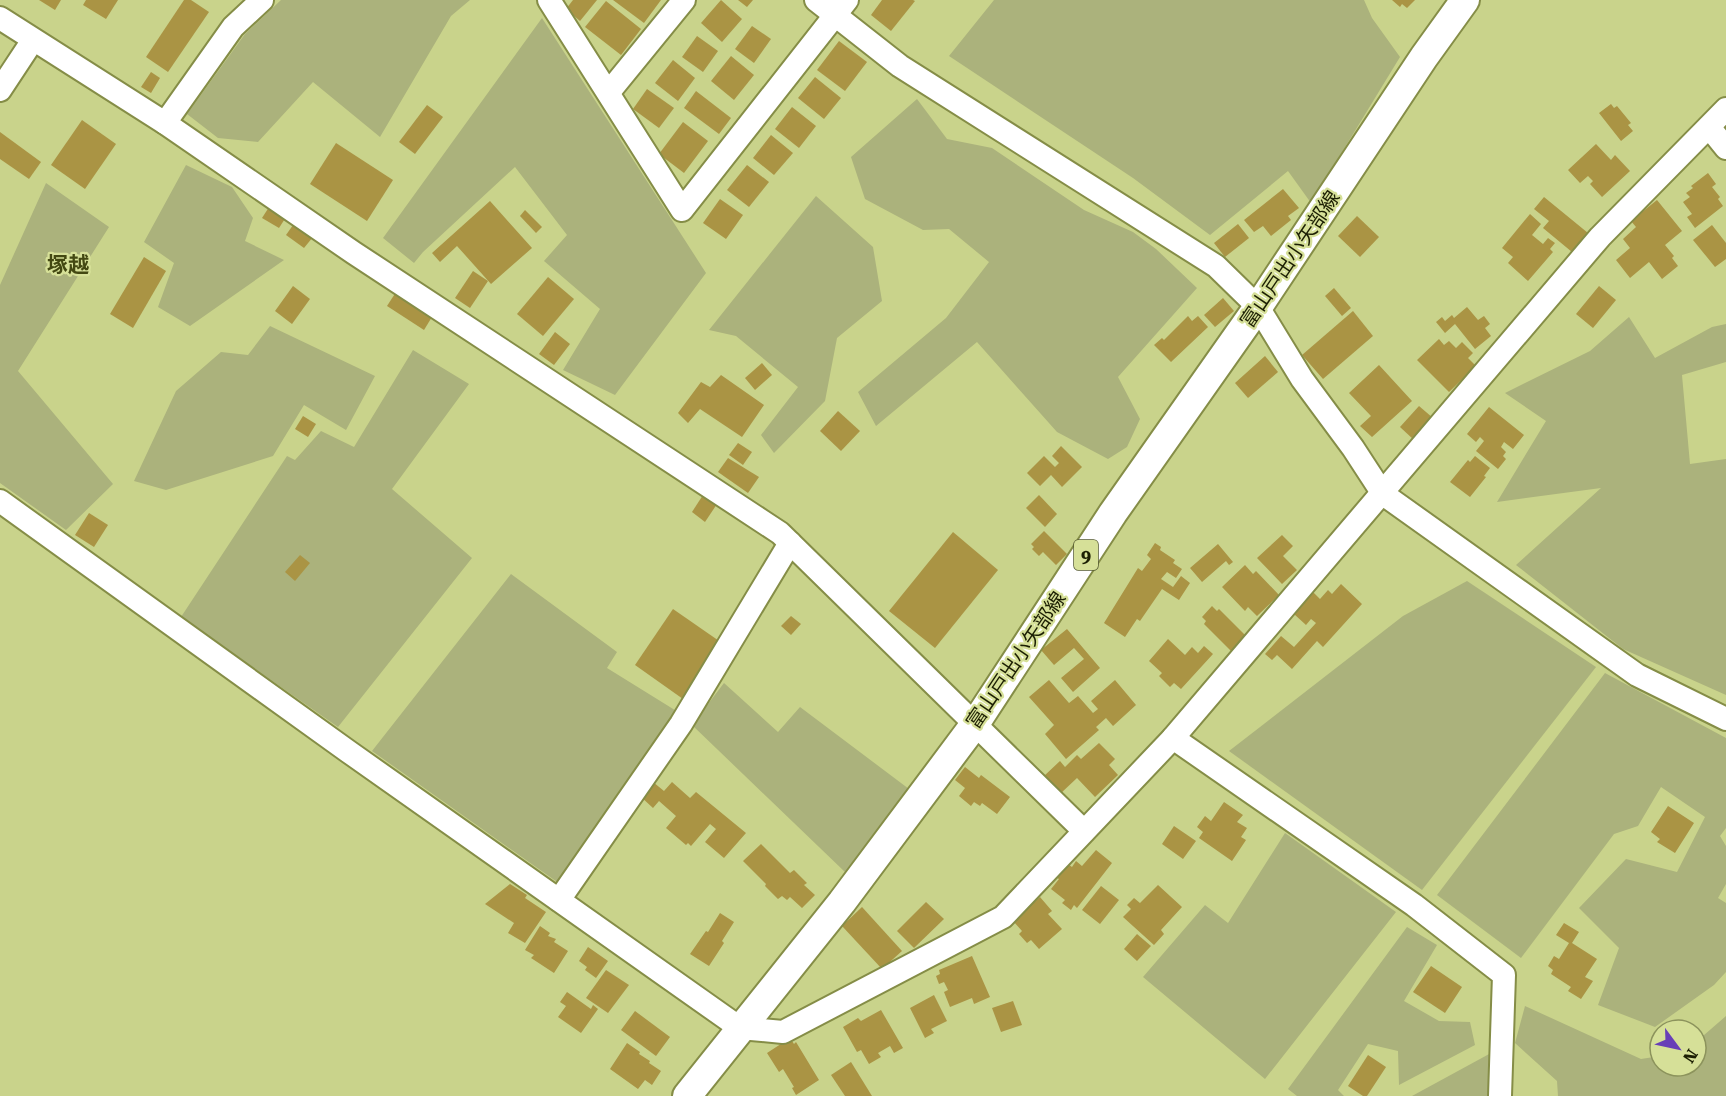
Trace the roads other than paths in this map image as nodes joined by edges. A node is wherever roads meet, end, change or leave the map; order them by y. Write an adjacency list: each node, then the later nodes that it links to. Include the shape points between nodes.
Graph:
1 (262, 0): 12 (street, via 233,27)
2 (549, 0): 10 (street)
3 (684, 0): 10 (street)
4 (816, 0): 6 (street)
5 (1465, 0): 15 (main road, 富山戸出小矢部線 / 9)
6 (841, 8): 10 (street, via 682,210); 15 (street, via 900,66 1216,266)
7 (0, 18): 8 (street)
8 (33, 40): 9 (street); 12 (street)
9 (0, 90)
10 (609, 92)
11 (1726, 110): 13 (street)
12 (165, 123): 18 (street)
13 (1709, 127): 14 (street); 16 (street, via 1600,237)
14 (1726, 148)
15 (1258, 307): 16 (street, via 1302,379); 20 (main road, 富山戸出小矢部線 / 9, via 1113,513)
16 (1383, 494): 19 (street, via 1637,675); 21 (street)
17 (0, 501): 23 (street)
18 (790, 543): 20 (street); 23 (street, via 681,724)
19 (1726, 719)
20 (975, 724): 22 (street); 24 (main road, 富山戸出小矢部線 / 9, via 842,902)
21 (1173, 738): 22 (street); 26 (street, via 1414,905 1504,975)
22 (1084, 831): 24 (street, via 1003,917 783,1032)
23 (559, 900): 24 (street)
24 (740, 1028): 25 (main road, 富山戸出小矢部線 / 9)
25 (694, 1091)
26 (1500, 1096)

